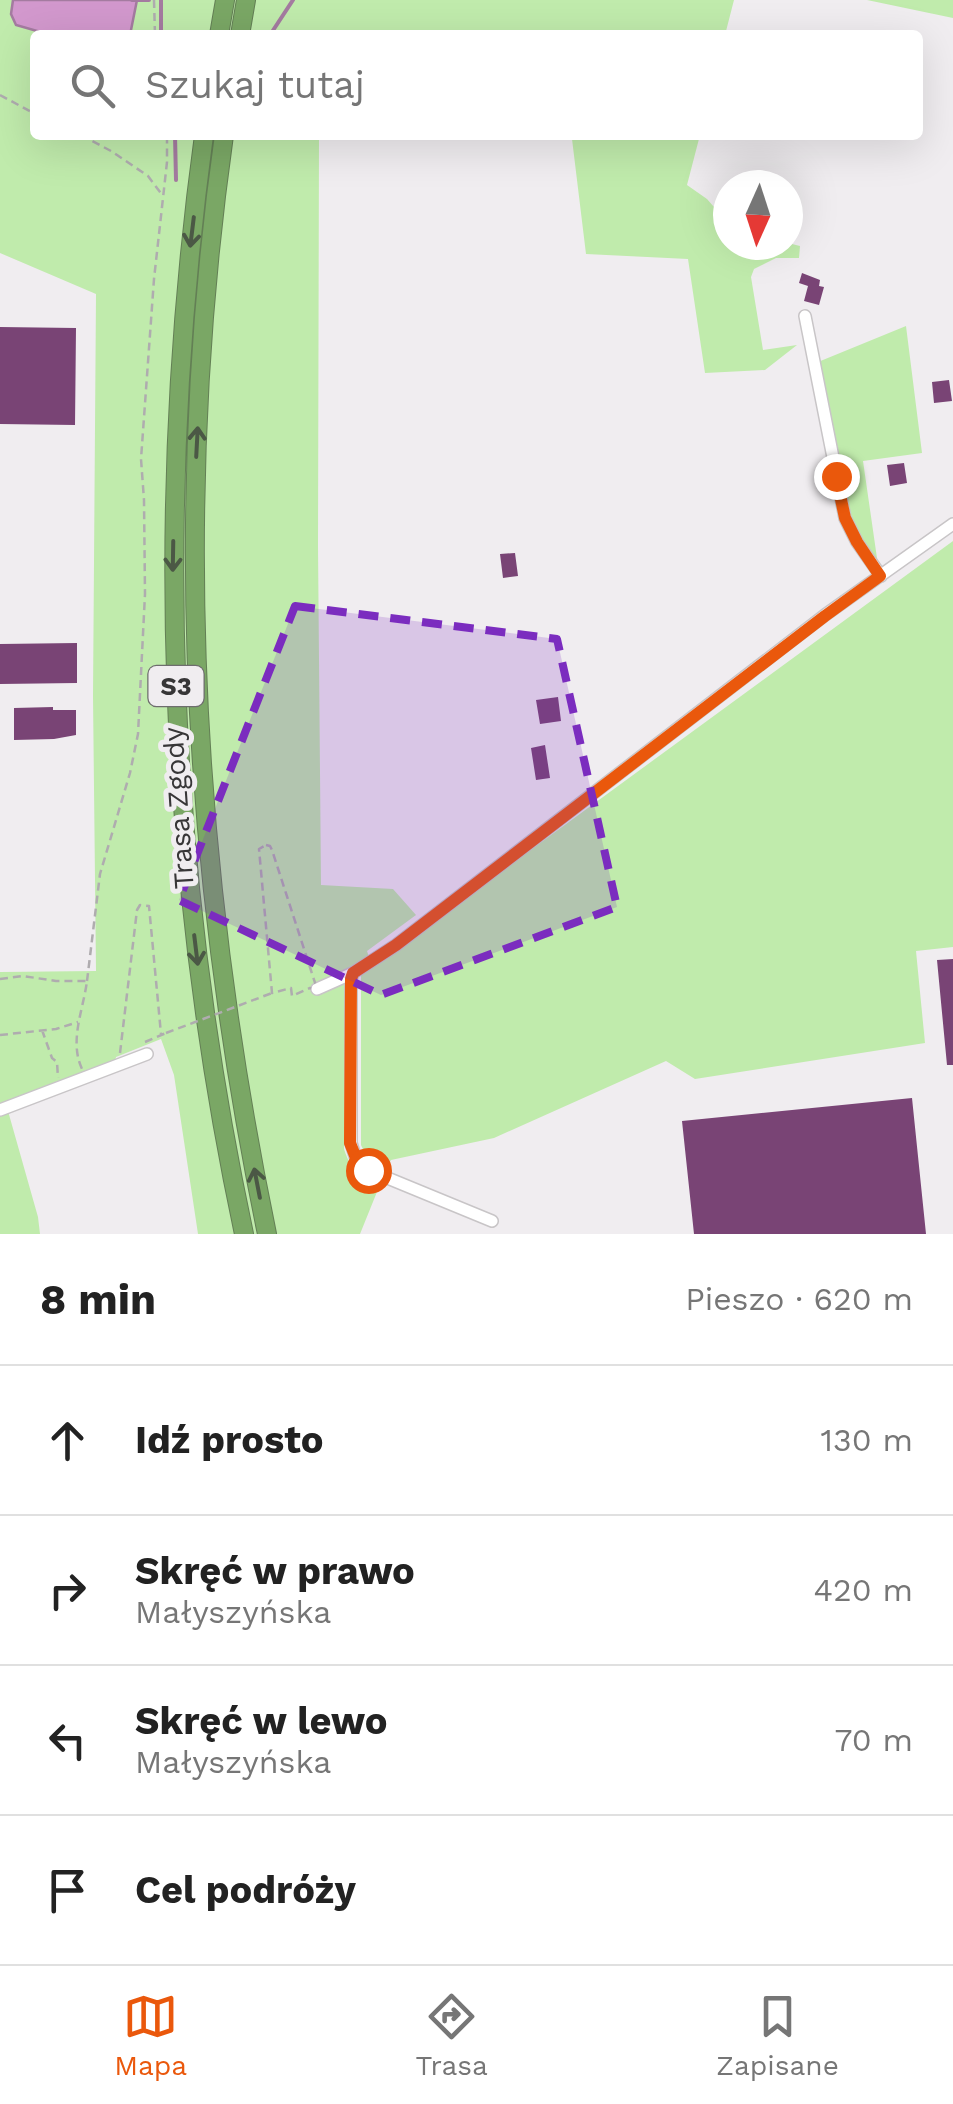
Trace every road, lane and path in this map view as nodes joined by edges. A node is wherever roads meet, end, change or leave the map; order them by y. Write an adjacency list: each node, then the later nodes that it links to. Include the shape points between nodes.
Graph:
1 (154, 0): 4 (path)
2 (225, 0): 5 (highway)
3 (246, 0): 6 (highway)
4 (155, 30)
5 (220, 30)
6 (241, 30)
7 (0, 95): 8 (path)
8 (30, 111)
9 (91, 140): 13 (path, via 148,176)
10 (167, 140): 13 (path)
11 (203, 140): 32 (highway, Trasa Zgody / S3, one-way to 32, via 179,369 175,674 193,925)
12 (223, 140): 33 (highway, Trasa Zgody / S3, one-way to 12, via 224,996 197,675 200,370)
13 (163, 198): 19 (path, via 141,459 146,576 138,734 100,874)
14 (805, 316): 16 (street, via 845,518)
15 (953, 524): 16 (street)
16 (880, 576): 17 (street)
17 (353, 973): 20 (street); 31 (street, via 350,1143 356,1158 368,1170)
18 (0, 978): 19 (path)
19 (87, 981): 22 (path)
20 (316, 985): 21 (path, via 292,996 291,988); 21 (path, via 266,845 260,849)
21 (272, 993): 24 (path, bridge)
22 (80, 1022): 23 (path); 28 (path, via 77,1058)
23 (42, 1029): 25 (path); 29 (path, via 57,1062)
24 (164, 1034): 26 (path, via 144,1043); 27 (path, via 147,904 137,910)
25 (0, 1035)
26 (146, 1051): 28 (street)
27 (120, 1056)
28 (86, 1078): 29 (street)
29 (58, 1088): 30 (street)
30 (0, 1110)
31 (492, 1221)
32 (244, 1234)
33 (267, 1234)

